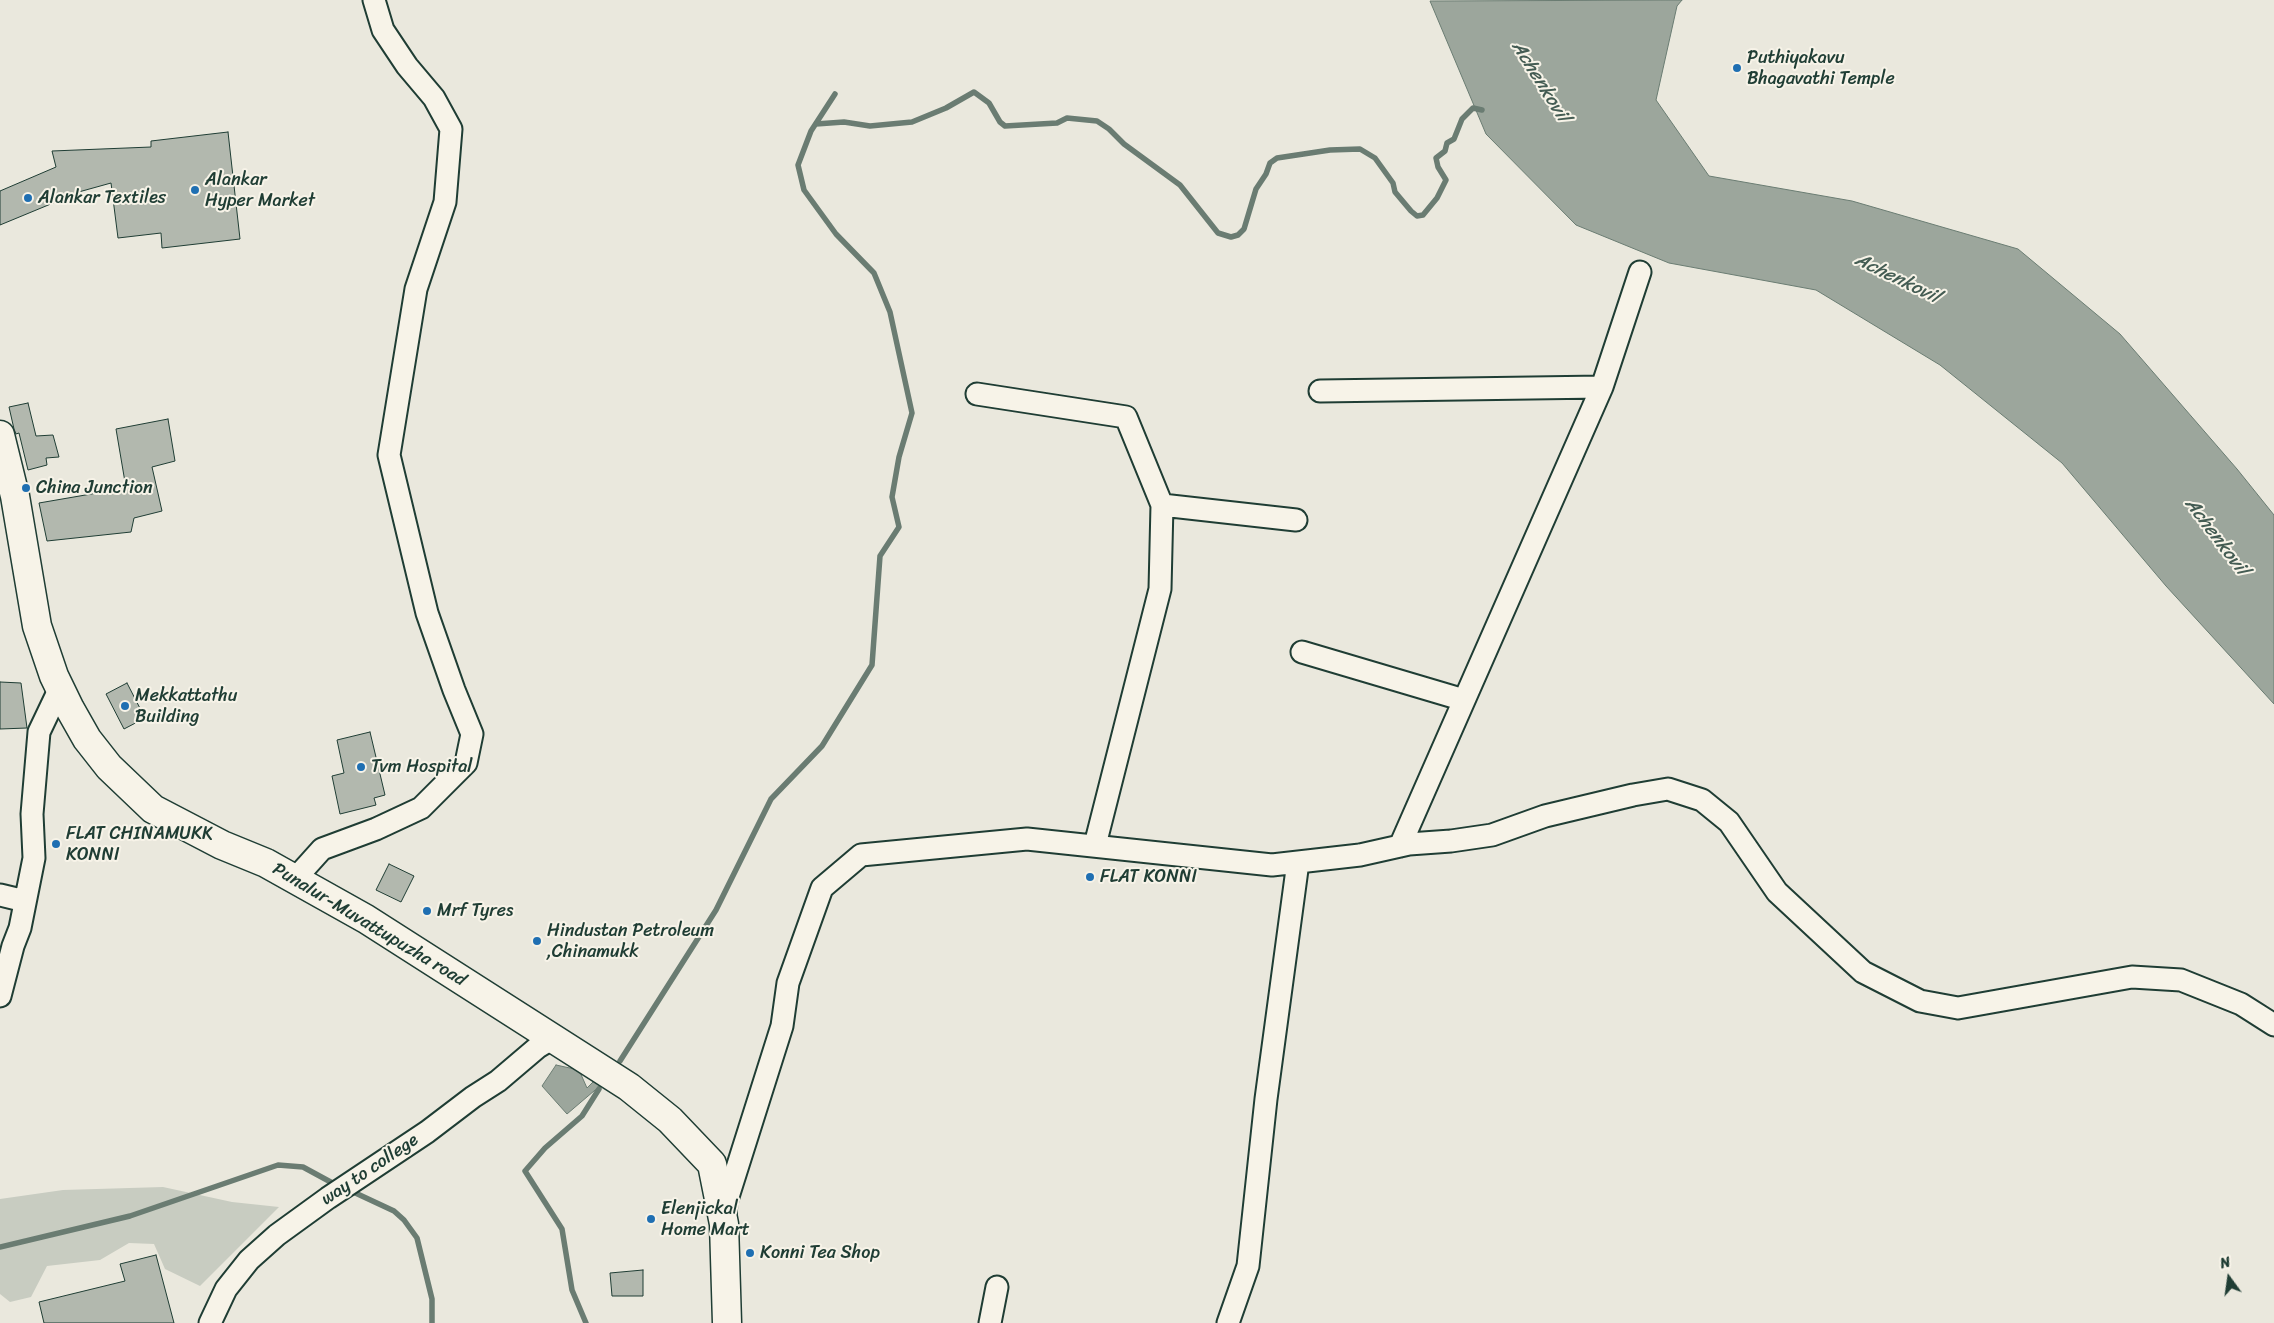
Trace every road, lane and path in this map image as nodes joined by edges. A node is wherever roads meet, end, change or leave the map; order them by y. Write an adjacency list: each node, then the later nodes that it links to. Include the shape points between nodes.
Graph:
1 (374, 0): 15 (street, via 383,30 406,66 434,98 451,128 445,202 416,289 390,455 427,613 472,734 466,763 421,808 322,849)
2 (1640, 272): 3 (street)
3 (1602, 387): 4 (street); 11 (street)
4 (1320, 391)
5 (977, 394): 7 (street, via 1126,417)
6 (0, 435): 10 (main road, Punalur-Muvattupuzha road, via 15,496 37,626)
7 (1162, 505): 8 (street); 12 (street, via 1160,589)
8 (1296, 520)
9 (1302, 652): 11 (street)
10 (60, 688): 15 (main road, Punalur-Muvattupuzha road, via 87,739 109,767 153,809 222,846 266,863); 17 (street, via 39,732 32,814 34,858)
11 (1464, 700): 13 (street)
12 (1095, 846): 14 (street, via 1272,864); 21 (street, via 1027,839 861,855 822,888 788,983 782,1026 726,1204)
13 (1400, 846): 14 (street, via 1360,855); 19 (street, via 1492,835 1545,816 1668,789 1702,800 1729,822 1777,892 1863,972 1920,1001 1958,1008 2132,977 2181,980 2242,1004)
14 (1298, 862): 26 (street, via 1266,1099 1248,1266)
15 (295, 879): 20 (main road, Punalur-Muvattupuzha road, via 366,919)
16 (0, 895): 17 (street)
17 (25, 901): 18 (street)
18 (0, 996)
19 (2274, 1025)
20 (553, 1038): 21 (main road, Punalur-Muvattupuzha road, via 629,1087 670,1120 712,1164); 23 (street, way to college, via 427,1132 277,1235 249,1260 226,1290)
21 (724, 1224): 24 (main road, Punalur-Muvattupuzha road)
22 (997, 1287): 25 (street)
23 (210, 1323)
24 (727, 1323)
25 (990, 1323)
26 (1228, 1323)

